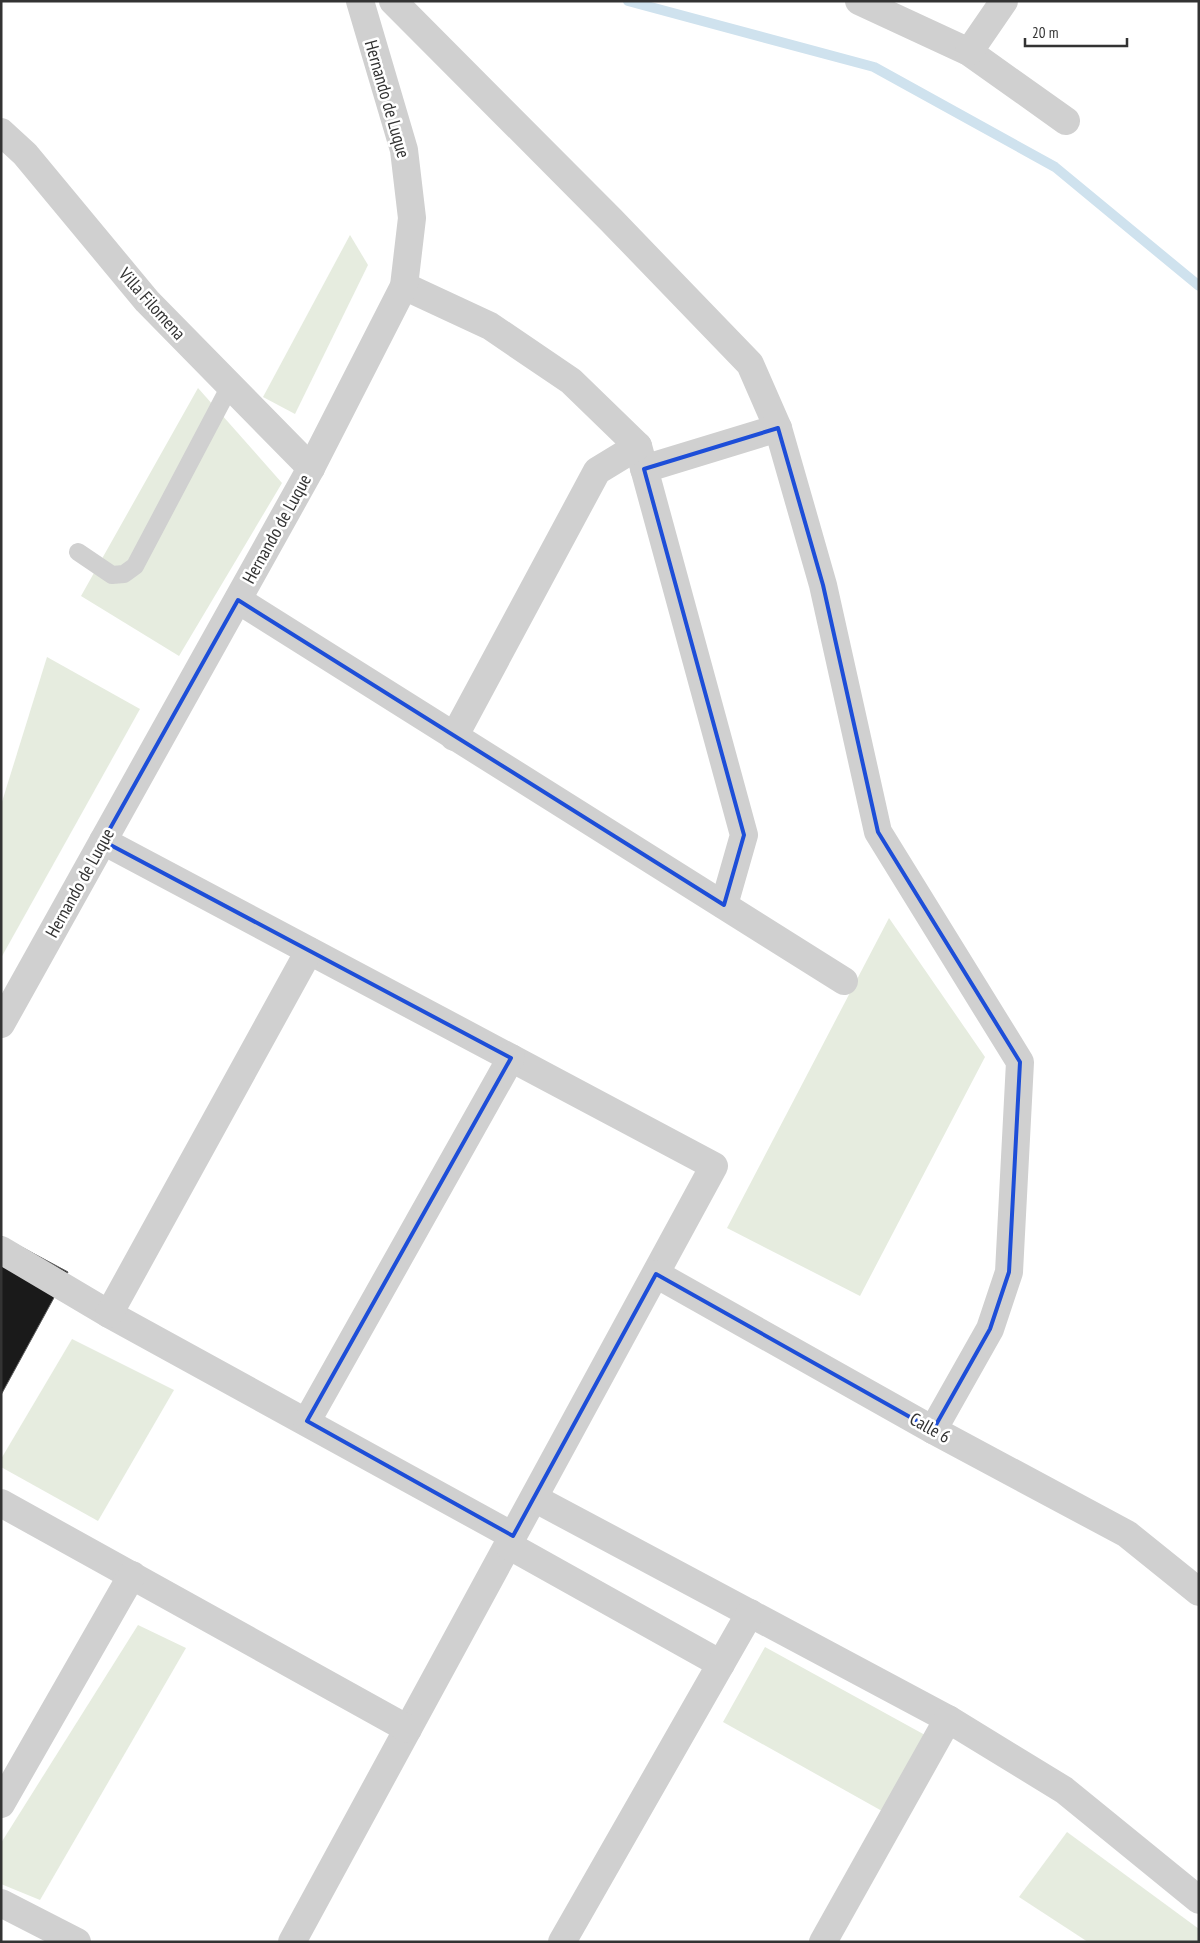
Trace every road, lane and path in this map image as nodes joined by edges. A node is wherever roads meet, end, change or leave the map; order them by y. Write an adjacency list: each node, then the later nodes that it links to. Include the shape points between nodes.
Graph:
1 (360, 1): 8 (street, Hernando de Luque, via 404,150 412,218)
2 (393, 1): 10 (street, via 750,364)
3 (859, 1): 5 (street)
4 (1004, 1): 5 (street)
5 (969, 52): 6 (street)
6 (1066, 121)
7 (1, 132): 9 (street, Villa Filomena, via 25,154 146,301)
8 (404, 286): 11 (street, via 490,326 571,381); 12 (street, Hernando de Luque)
9 (230, 386): 12 (street, Villa Filomena); 13 (lane, via 135,566 124,574 112,575)
10 (778, 428): 11 (street); 26 (street, via 823,585 878,832 1020,1062 1008,1272 990,1329)
11 (641, 457): 15 (street, via 597,471); 17 (street, via 744,835)
12 (311, 468): 14 (street, Hernando de Luque)
13 (78, 552)
14 (238, 600): 15 (street); 16 (street, Hernando de Luque)
15 (454, 737): 17 (street)
16 (103, 841): 18 (street); 20 (street, Hernando de Luque)
17 (724, 906): 19 (street)
18 (309, 951): 21 (street); 24 (street)
19 (844, 981)
20 (1, 1024)
21 (511, 1058): 23 (street, via 714,1166); 25 (street)
22 (1, 1250): 24 (street)
23 (656, 1274): 26 (street, Calle 6); 27 (street)
24 (109, 1314): 25 (street)
25 (308, 1421): 29 (street)
26 (933, 1430): 31 (street, Calle 6, via 1127,1534)
27 (534, 1498): 29 (street); 32 (street)
28 (1, 1503): 30 (street)
29 (510, 1540): 33 (street); 35 (street)
30 (132, 1575): 35 (street); 36 (street)
31 (1199, 1592)
32 (750, 1613): 33 (street); 34 (street)
33 (721, 1664): 41 (street)
34 (948, 1719): 37 (street, via 1064,1790); 42 (street)
35 (408, 1729): 40 (street)
36 (5, 1787)
37 (1199, 1900)
38 (1, 1902): 39 (street)
39 (77, 1942)
40 (292, 1942)
41 (562, 1942)
42 (823, 1942)

